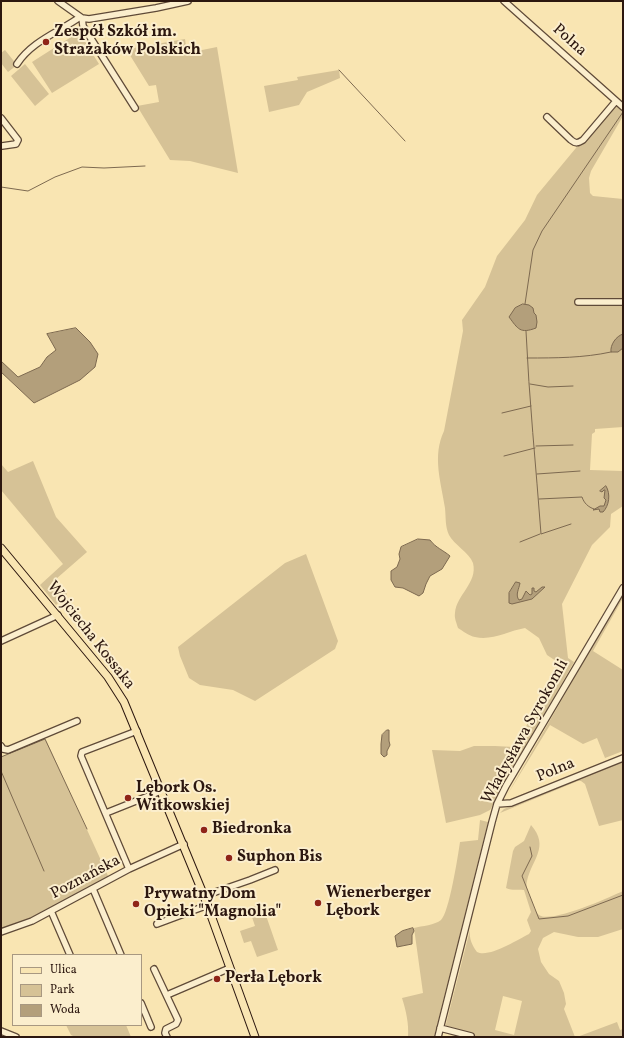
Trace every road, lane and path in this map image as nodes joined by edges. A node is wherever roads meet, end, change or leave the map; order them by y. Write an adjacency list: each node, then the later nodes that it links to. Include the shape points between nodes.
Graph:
1 (58, 1): 4 (street)
2 (188, 1): 4 (street, via 89,19)
3 (504, 1): 6 (street, Polna)
4 (81, 17): 5 (street, via 40,41 22,56); 8 (street, via 83,26)
5 (17, 64)
6 (616, 101): 7 (street, Polna); 9 (street, via 578,143 571,140)
7 (623, 107)
8 (135, 108)
9 (546, 117)
10 (1, 118): 11 (street, via 18,140 16,144)
11 (2, 146)
12 (578, 302): 13 (street)
13 (623, 302)
14 (1, 548): 16 (main road, Wojciecha Kossaka)
15 (623, 588): 23 (street, Władysława Syrokomli)
16 (58, 615): 17 (street); 19 (main road, Wojciecha Kossaka, via 115,686)
17 (1, 641)
18 (76, 721): 20 (street, via 8,750)
19 (136, 731): 22 (main road, Wojciecha Kossaka); 24 (street, via 82,752 81,756)
20 (1, 746)
21 (623, 758): 23 (street, Polna, via 511,804)
22 (161, 791): 24 (street); 25 (main road, Wojciecha Kossaka)
23 (497, 804): 41 (street, Władysława Syrokomli)
24 (106, 813): 26 (street)
25 (184, 844): 26 (street, Poznańska); 29 (main road, Wojciecha Kossaka)
26 (129, 869): 28 (street, Poznańska)
27 (275, 870): 29 (street)
28 (92, 889): 31 (street, Poznańska); 35 (street)
29 (204, 896): 30 (main road, Wojciecha Kossaka)
30 (208, 905): 32 (street); 36 (main road, Wojciecha Kossaka)
31 (51, 911): 33 (street, Poznańska); 34 (street)
32 (157, 924)
33 (1, 932)
34 (70, 954)
35 (121, 954)
36 (230, 968): 38 (street); 47 (main road, Wojciecha Kossaka)
37 (154, 969): 38 (street)
38 (167, 995): 46 (street, via 178,1022 166,1029)
39 (142, 1005): 40 (street)
40 (151, 1027)
41 (440, 1028): 43 (street); 48 (street, Władysława Syrokomli)
42 (1, 1031): 45 (street)
43 (464, 1036): 44 (street)
44 (471, 1036)
45 (16, 1037)
46 (167, 1037)
47 (255, 1037)
48 (438, 1037)

